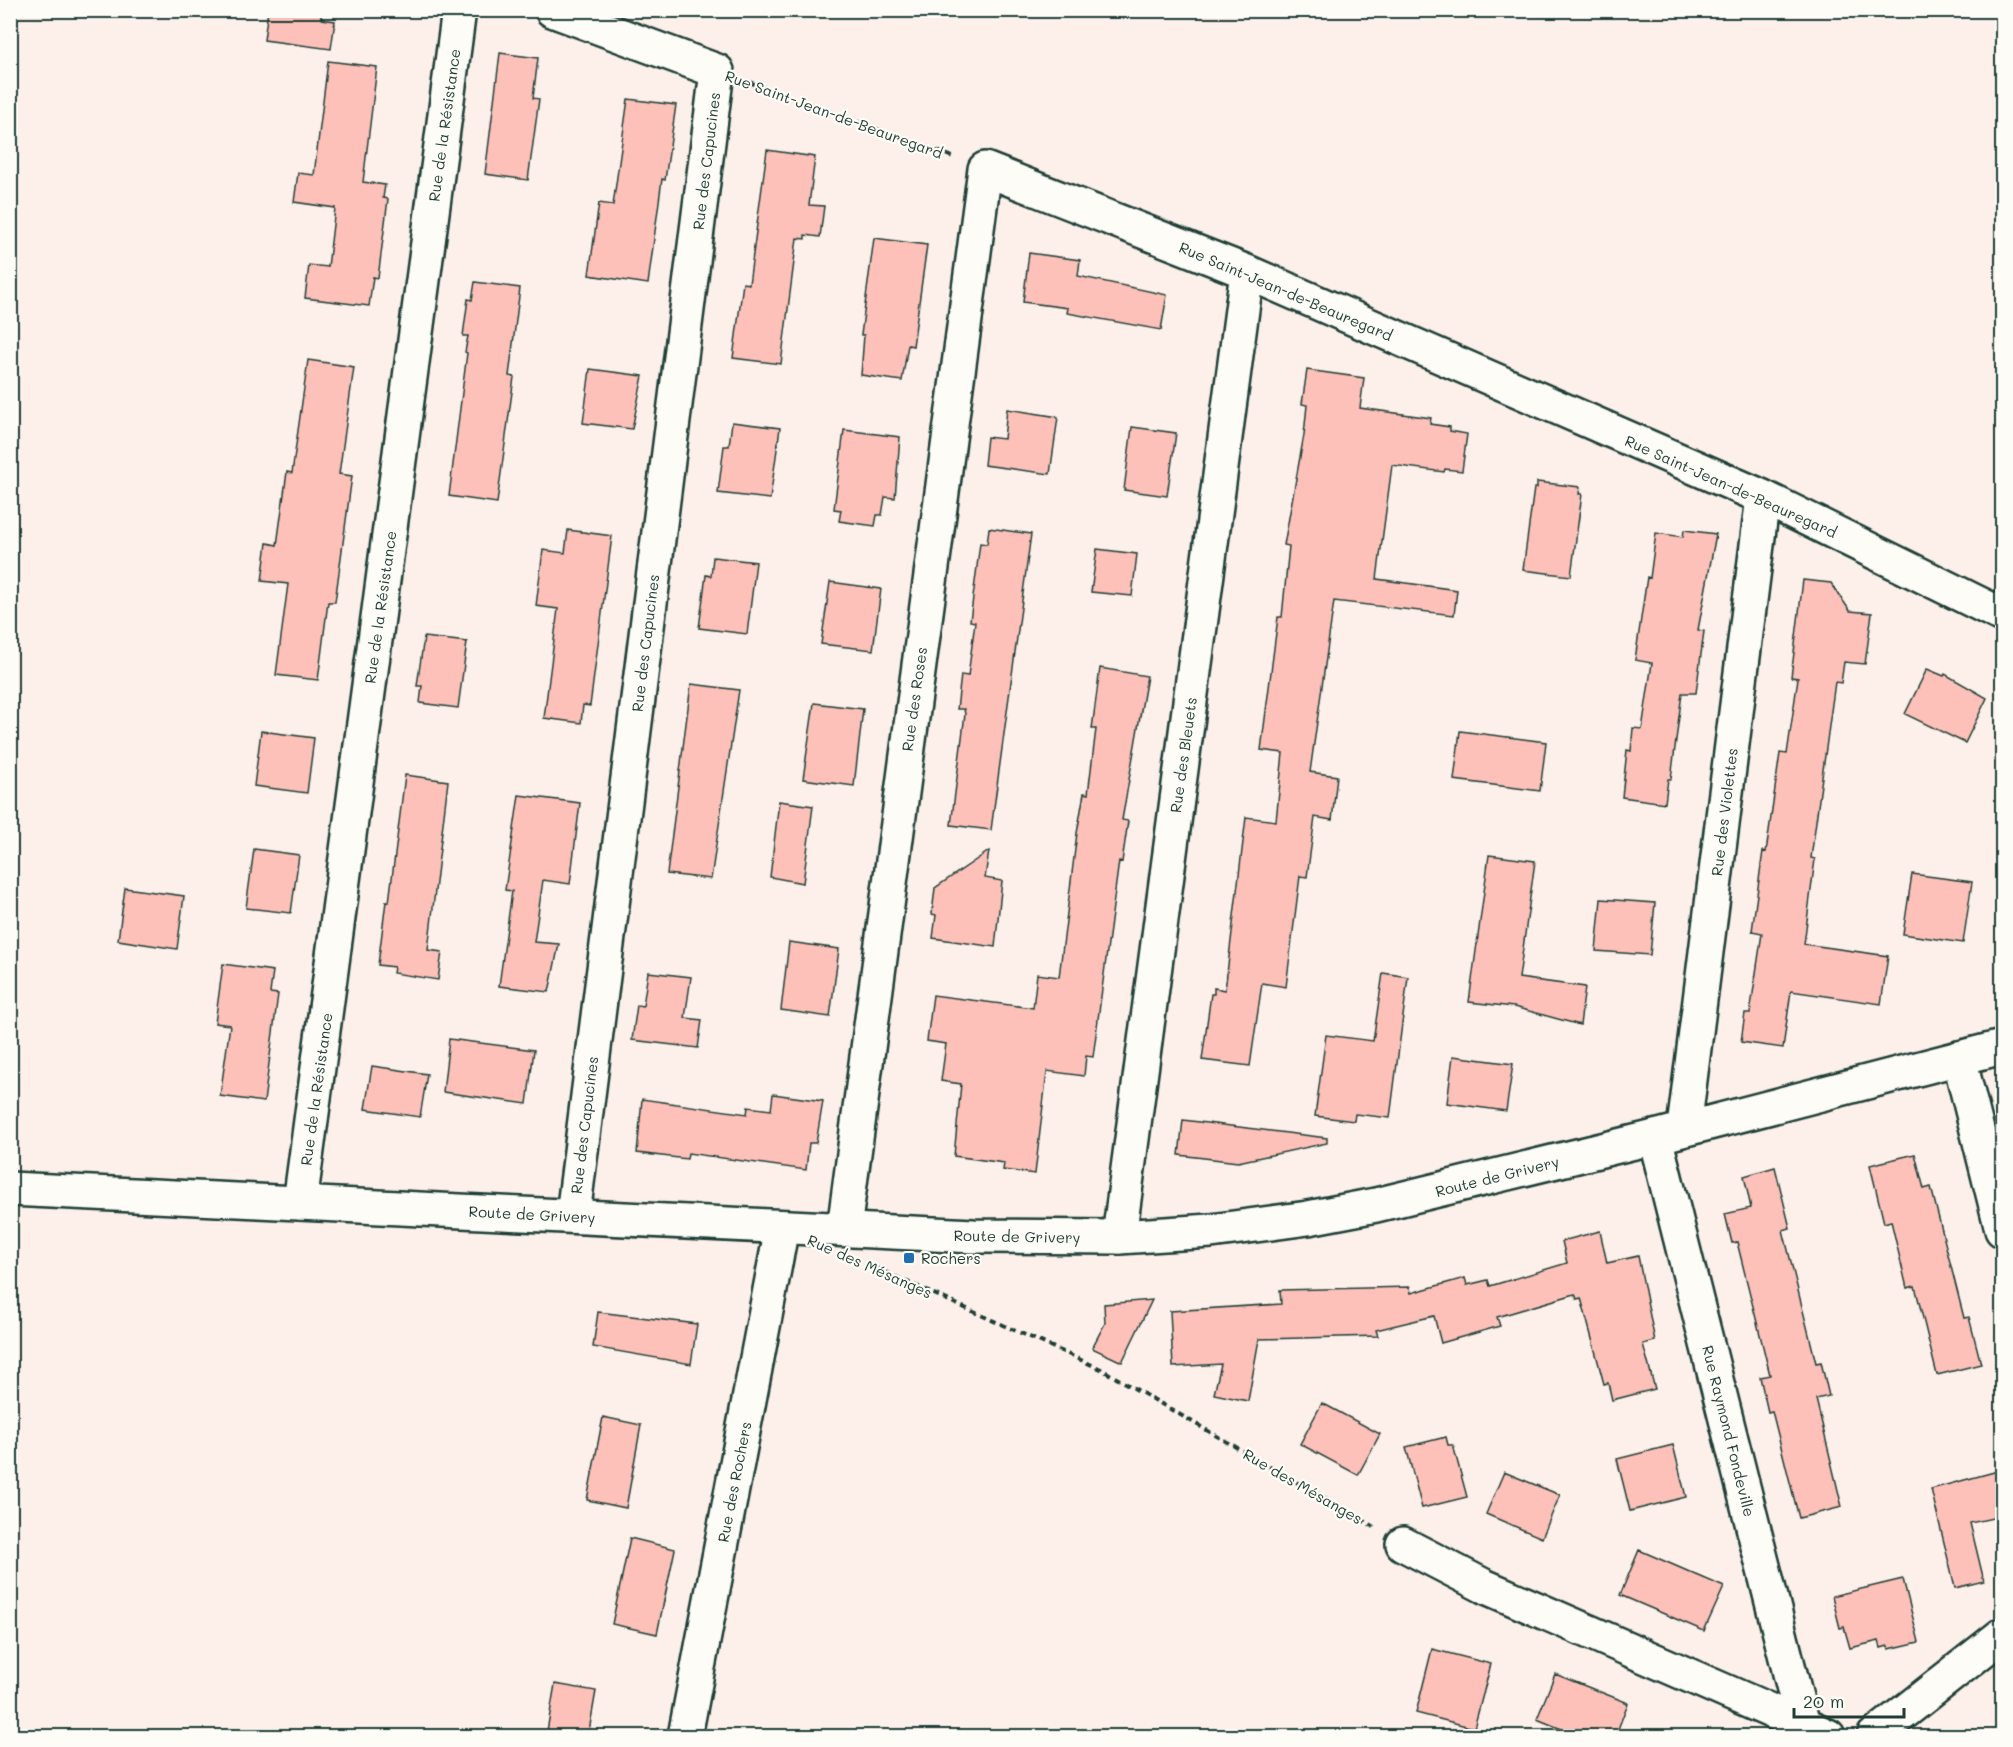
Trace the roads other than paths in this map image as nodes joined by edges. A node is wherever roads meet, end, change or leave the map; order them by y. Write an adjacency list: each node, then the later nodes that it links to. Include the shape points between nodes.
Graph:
1 (459, 10): 12 (street, Rue de la Résistance)
2 (552, 10): 3 (street, Rue Saint-Jean-de-Beauregard)
3 (717, 71): 13 (street, Rue des Capucines)
4 (985, 169): 5 (street, Rue Saint-Jean-de-Beauregard); 15 (street, Rue des Roses)
5 (1247, 272): 6 (street, Rue Saint-Jean-de-Beauregard); 17 (street, Rue des Bleuets)
6 (1763, 497): 7 (street, Rue Saint-Jean-de-Beauregard); 10 (street, Rue des Violettes)
7 (2002, 615)
8 (2002, 1047): 9 (street, Route de Grivery)
9 (1959, 1058): 10 (street, Route de Grivery); 16 (street)
10 (1669, 1133): 17 (street, Route de Grivery, via 1330,1214 1211,1231); 20 (street, Rue Raymond Fondeville)
11 (10, 1188): 12 (street, Route de Grivery)
12 (300, 1203): 13 (street, Route de Grivery)
13 (573, 1215): 14 (street, Route de Grivery)
14 (782, 1227): 15 (street, Route de Grivery); 21 (street, Rue des Rochers)
15 (844, 1229): 17 (street, Route de Grivery, via 974,1236)
16 (2002, 1230)
17 (1119, 1237)
18 (1403, 1544): 20 (street, via 1485,1586)
19 (2002, 1635): 22 (street)
20 (1816, 1731)
21 (685, 1737)
22 (1874, 1737)

